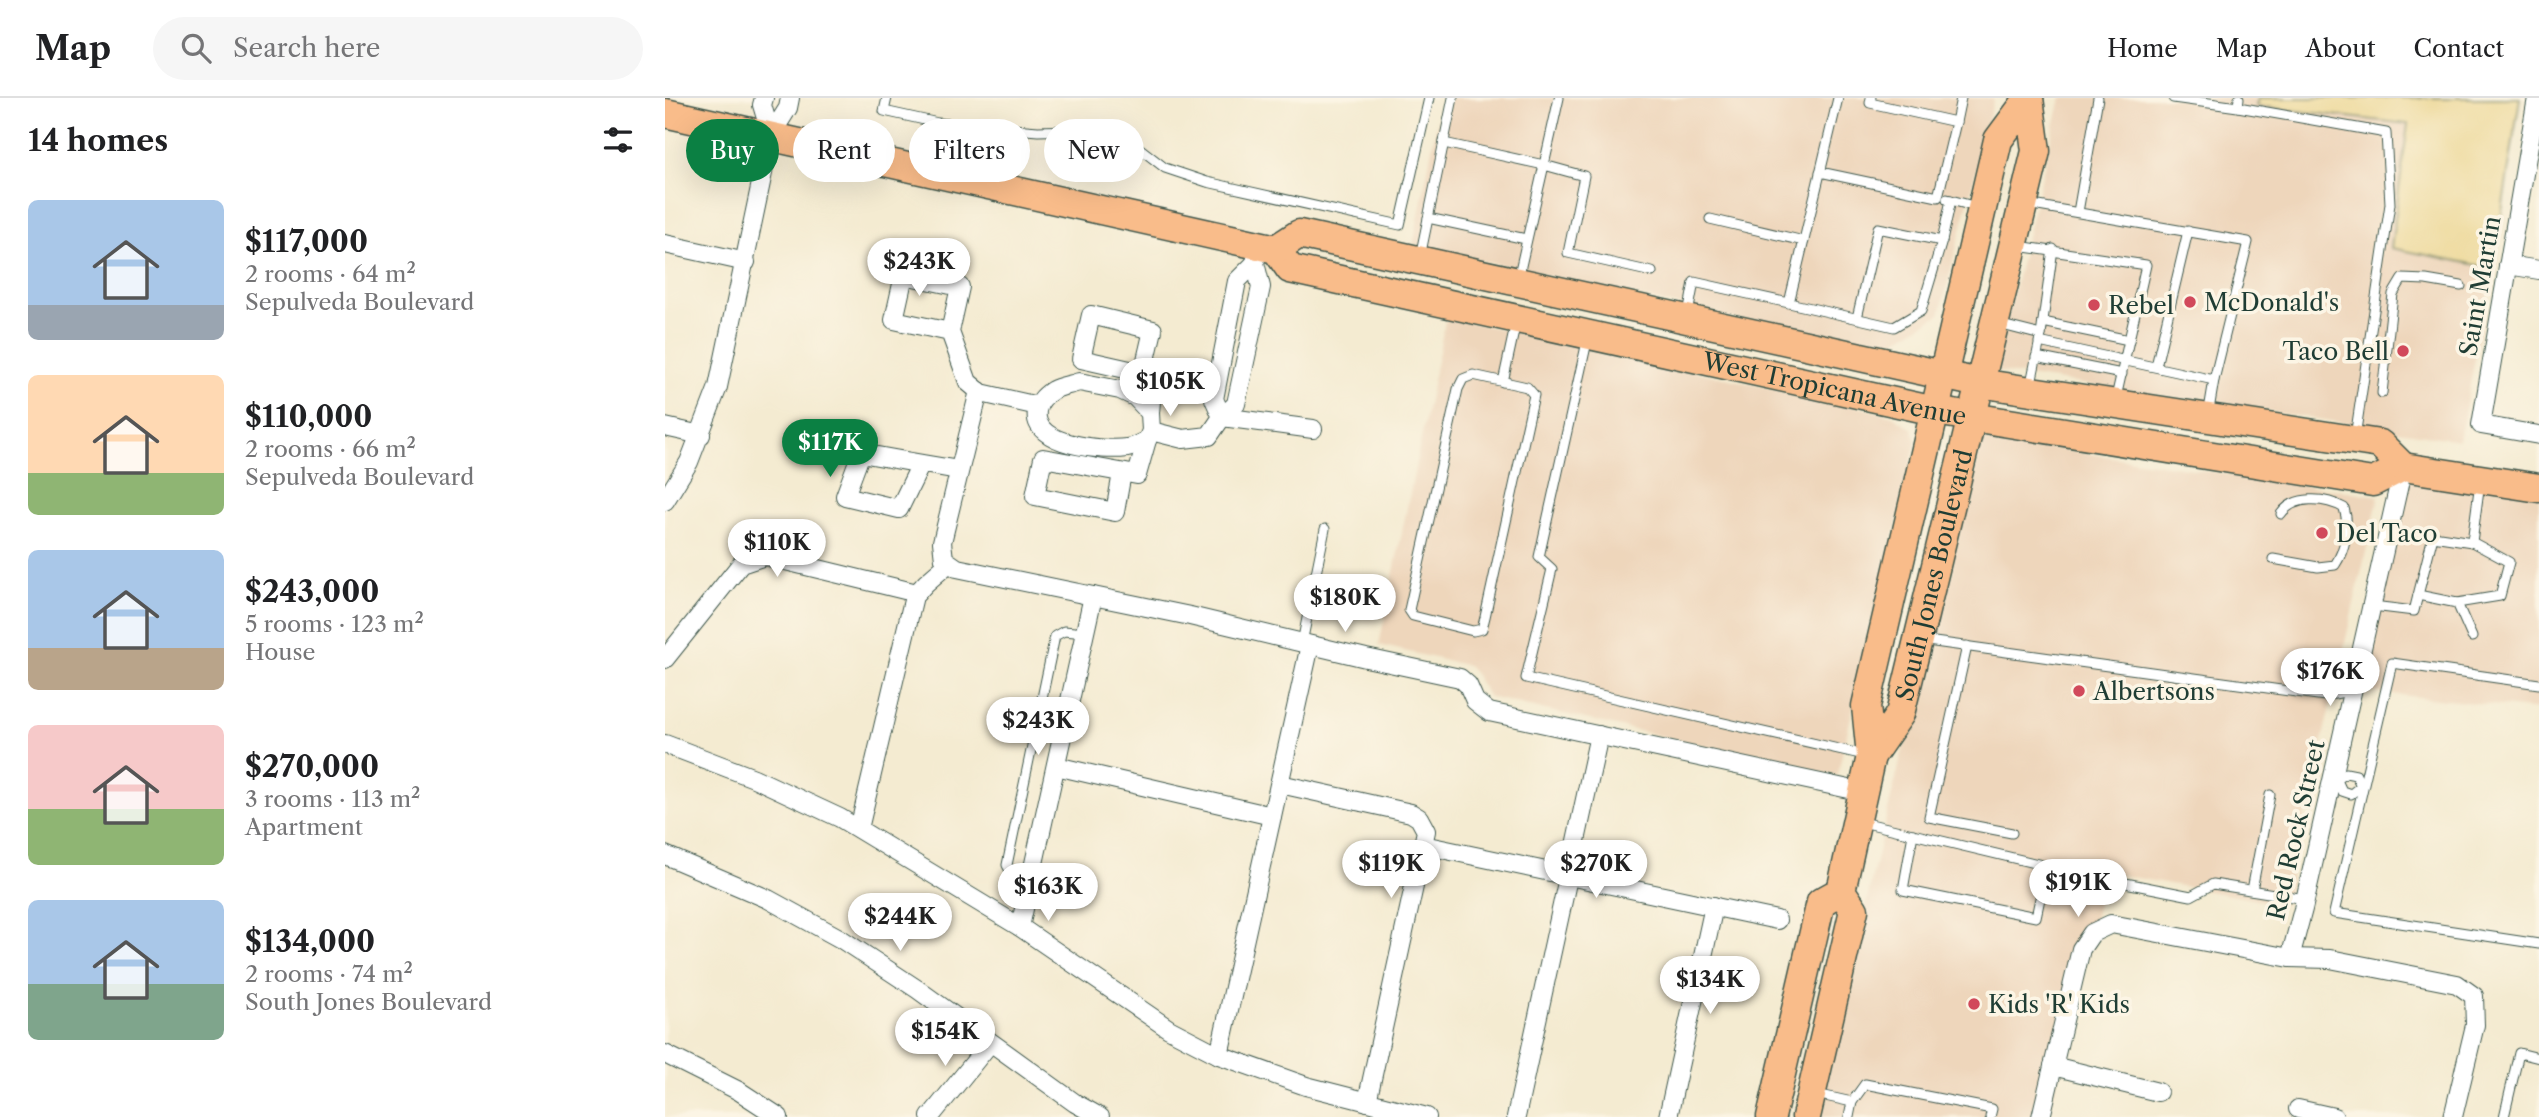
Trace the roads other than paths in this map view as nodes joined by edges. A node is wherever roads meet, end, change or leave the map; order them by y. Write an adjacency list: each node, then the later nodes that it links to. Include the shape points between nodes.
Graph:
1 (764, 98): 17 (street)
2 (790, 98): 18 (street)
3 (887, 98): 4 (lane, via 884,111 937,123 1038,131 1110,129 1165,168 1207,182 1400,225)
4 (1429, 98)
5 (1453, 98): 21 (lane)
6 (1559, 98): 22 (lane)
7 (1838, 98): 23 (lane)
8 (1871, 98): 19 (lane, via 1870,103)
9 (1961, 98): 19 (lane)
10 (2029, 98): 27 (main road, South Jones Boulevard, via 2036,151); 28 (main road, South Jones Boulevard, via 1998,141)
11 (2098, 98): 29 (lane)
12 (2173, 98): 14 (lane)
13 (2537, 98): 42 (street, Saint Martin)
14 (2239, 103): 81 (lane, via 2386,133 2390,204)
15 (665, 113): 16 (main road)
16 (694, 119)
17 (766, 119)
18 (779, 122)
19 (1956, 122): 25 (lane)
20 (779, 137): 39 (main road)
21 (1444, 143): 22 (lane); 30 (lane)
22 (1544, 165): 33 (lane); 44 (lane, via 1584,176 1568,253)
23 (1821, 172): 25 (lane); 34 (lane)
24 (762, 182): 41 (street)
25 (1938, 197): 26 (lane)
26 (1951, 200): 28 (lane); 35 (lane)
27 (2023, 204): 29 (lane); 37 (main road, South Jones Boulevard)
28 (1982, 208): 63 (main road, South Jones Boulevard)
29 (2078, 212): 32 (lane)
30 (1428, 218): 33 (lane); 40 (lane)
31 (1710, 219): 34 (lane)
32 (2188, 231): 60 (lane); 64 (lane, via 2248,242)
33 (1527, 239): 45 (lane)
34 (1804, 241): 48 (lane)
35 (1942, 241): 49 (lane, via 1921,311 1894,327); 49 (lane, via 1878,228)
36 (665, 244): 41 (street)
37 (2013, 245): 38 (lane); 53 (main road, South Jones Boulevard)
38 (2053, 249): 52 (lane); 57 (lane, via 2146,265)
39 (1263, 252): 40 (main road, West Tropicana Avenue, via 1299,234); 46 (main road, West Tropicana Avenue, via 1290,270); 73 (street, via 1261,287 1236,404)
40 (1420, 261): 45 (main road, West Tropicana Avenue)
41 (746, 262): 79 (street, via 718,387)
42 (2508, 265): 43 (street); 80 (street, Saint Martin, via 2481,425)
43 (2539, 270)
44 (1652, 272)
45 (1517, 283): 46 (main road, via 1496,294 1410,278); 51 (main road, West Tropicana Avenue)
46 (1365, 286): 50 (main road, West Tropicana Avenue)
47 (2461, 286): 69 (lane, via 2402,279 2393,294)
48 (1789, 303): 49 (lane); 51 (lane, via 1694,282)
49 (1857, 318)
50 (1516, 319): 55 (main road, West Tropicana Avenue); 65 (lane)
51 (1687, 320): 63 (main road, West Tropicana Avenue)
52 (2043, 321): 56 (lane); 57 (lane)
53 (1994, 323): 56 (lane); 66 (main road, South Jones Boulevard)
54 (950, 332): 68 (street, via 968,382)
55 (1589, 335): 72 (main road, West Tropicana Avenue); 109 (lane, via 1539,557 1552,569 1526,678)
56 (2040, 338): 58 (lane); 59 (lane)
57 (2129, 340): 59 (lane)
58 (2036, 357): 62 (lane); 67 (lane)
59 (2125, 360): 60 (lane); 62 (lane)
60 (2156, 366): 64 (lane)
61 (1143, 373): 77 (street, via 1153,378)
62 (2122, 374): 70 (lane)
63 (1943, 375): 66 (main road, West Tropicana Avenue); 72 (main road, South Jones Boulevard)
64 (2214, 380): 75 (lane)
65 (1503, 382): 65 (lane, via 1472,375 1463,379 1458,389 1409,603 1413,616 1473,631 1482,629 1533,407 1534,395 1527,387)
66 (1979, 383): 67 (main road, West Tropicana Avenue); 74 (main road, South Jones Boulevard)
67 (2029, 390): 70 (main road, West Tropicana Avenue)
68 (979, 391): 71 (street); 84 (street)
69 (2382, 393)
70 (2115, 404): 75 (main road, West Tropicana Avenue)
71 (1038, 406): 77 (street, via 1052,391 1079,382 1120,390 1135,397); 77 (street, via 1036,415 1044,432 1055,440 1102,449 1130,448)
72 (1935, 411): 74 (main road, West Tropicana Avenue); 109 (main road, South Jones Boulevard, via 1866,706)
73 (1222, 417): 77 (street, via 1209,436 1183,439); 78 (street)
74 (1970, 418): 83 (main road, West Tropicana Avenue, via 2373,482); 101 (main road, South Jones Boulevard)
75 (2208, 418): 81 (main road, West Tropicana Avenue)
76 (665, 427): 79 (street)
77 (1149, 428): 85 (street, via 1137,475)
78 (1313, 429)
79 (701, 435): 88 (street)
80 (2539, 435)
81 (2354, 440): 83 (main road, West Tropicana Avenue, via 2380,444)
82 (921, 464): 84 (street)
83 (2403, 467): 86 (main road); 98 (street, Red Rock Street)
84 (959, 470): 93 (street, via 942,542)
85 (1122, 473): 85 (street, via 1043,458 1035,496 1115,512)
86 (2480, 479): 87 (main road); 91 (lane)
87 (2539, 488)
88 (665, 501)
89 (2281, 514): 92 (lane, via 2287,505 2300,500 2335,503 2346,515 2343,553 2335,565 2318,567)
90 (1325, 529): 102 (lane)
91 (2472, 541): 95 (lane, via 2433,536); 97 (lane, via 2508,562 2500,596)
92 (2273, 559)
93 (949, 563): 94 (street); 96 (street)
94 (917, 593): 104 (street, via 765,556 741,564); 118 (street)
95 (2418, 595): 97 (lane); 98 (lane, via 2414,611)
96 (1093, 596): 99 (street); 102 (street)
97 (2458, 603): 100 (lane)
98 (2373, 607): 106 (street, Red Rock Street)
99 (1085, 633): 110 (street); 125 (lane, via 1064,631 1055,636 1043,689 1007,865 1012,874)
100 (2472, 637)
101 (1918, 640): 103 (lane); 109 (main road, South Jones Boulevard, via 1901,714)
102 (1306, 644): 107 (street, via 1459,678 1489,712); 112 (street)
103 (1967, 646): 106 (lane, via 2325,696); 119 (lane, via 1929,817)
104 (665, 659)
105 (2539, 684): 113 (lane, via 2392,663)
106 (2354, 690): 111 (street, Red Rock Street)
107 (1599, 735): 114 (street); 124 (street)
108 (665, 744): 118 (street, via 754,778)
109 (1871, 756): 114 (main road, South Jones Boulevard)
110 (1056, 766): 116 (street); 125 (street)
111 (2335, 780): 113 (lane, via 2342,791 2351,794); 113 (lane, via 2346,772 2356,775); 128 (street, Red Rock Street)
112 (1280, 784): 116 (street); 121 (street, via 1411,813 1426,831)
113 (2362, 786): 132 (lane, via 2335,913)
114 (1863, 792): 117 (main road, South Jones Boulevard)
115 (2270, 795): 126 (lane)
116 (1272, 816): 136 (street)
117 (1857, 821): 120 (lane); 127 (main road, South Jones Boulevard)
118 (859, 829): 131 (street)
119 (2011, 833)
120 (1913, 834): 123 (lane); 123 (lane, via 1903,890 2036,917)
121 (1423, 845): 124 (street); 140 (street)
122 (665, 855): 134 (street, via 768,899 841,939)
123 (2047, 866): 126 (lane, via 2191,896 2213,884)
124 (1568, 875): 129 (street); 148 (street)
125 (1030, 881): 131 (street)
126 (2252, 890): 128 (lane)
127 (1841, 891): 142 (main road, via 1854,910); 150 (main road, via 1821,902)
128 (2305, 899): 133 (street, Red Rock Street)
129 (1714, 906): 130 (street); 149 (street)
130 (1777, 920)
131 (1020, 927): 136 (street, via 1169,1029)
132 (2539, 944)
133 (2290, 957): 138 (street, via 2111,924 2092,933 2081,949); 155 (street, via 2330,959 2457,984 2474,996 2476,1025)
134 (990, 1043): 145 (street); 146 (street)
135 (665, 1054): 144 (street)
136 (1219, 1055): 140 (street)
137 (2539, 1058): 156 (lane, via 2519,1053)
138 (2053, 1066): 139 (street); 153 (street)
139 (2158, 1092)
140 (1367, 1102): 147 (street)
141 (1852, 1102): 142 (lane); 151 (lane); 152 (lane, via 1865,1084 1992,1109)
142 (1809, 1105)
143 (2298, 1109): 154 (street)
144 (779, 1117)
145 (930, 1117)
146 (1100, 1117)
147 (1427, 1117)
148 (1516, 1117)
149 (1668, 1117)
150 (1772, 1117)
151 (1849, 1117)
152 (1990, 1117)
153 (2041, 1117)
154 (2334, 1117)
155 (2453, 1117)
156 (2504, 1117)

